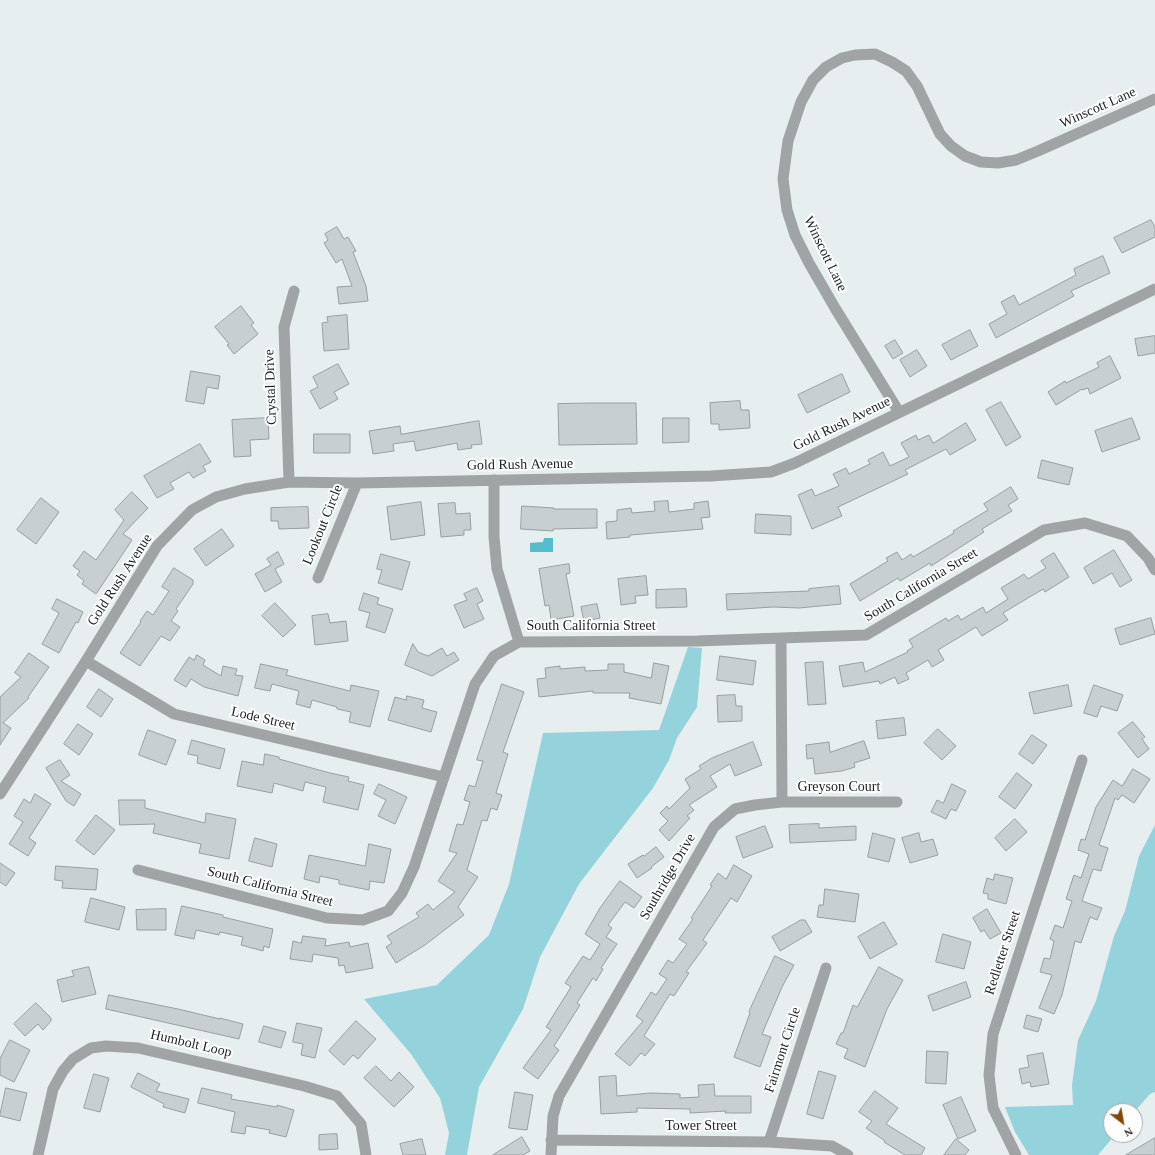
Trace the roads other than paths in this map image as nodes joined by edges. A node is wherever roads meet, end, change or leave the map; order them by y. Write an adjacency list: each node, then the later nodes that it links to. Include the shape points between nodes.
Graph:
1 (1155, 99): 4 (street, Winscott Lane, via 1016,160 998,163 981,162 965,156 951,146 940,134 917,86 906,71 875,54 842,58 813,80 801,102 788,141 783,179 787,210 795,235 809,263)
2 (1155, 288): 4 (street, Gold Rush Avenue)
3 (294, 291): 6 (street, Crystal Drive, via 284,327)
4 (899, 412): 5 (street, Gold Rush Avenue, via 795,463 771,472 711,476)
5 (494, 480): 7 (street, Gold Rush Avenue); 11 (street, via 497,569)
6 (290, 482): 7 (street, Gold Rush Avenue); 12 (street, Gold Rush Avenue, via 245,489 216,497 192,510 157,546)
7 (357, 483): 9 (street, Lookout Circle)
8 (1155, 570): 10 (street, South California Street, via 1148,558 1127,536 1084,523 1044,530 866,635)
9 (318, 578)
10 (781, 639): 11 (street, South California Street); 16 (street)
11 (519, 642): 14 (street, South California Street, via 494,656 475,684)
12 (86, 661): 14 (street, Lode Street, via 174,714); 15 (street, Gold Rush Avenue)
13 (1082, 760): 26 (street, Redletter Street, via 993,1034 989,1075 993,1108)
14 (444, 777): 18 (street, South California Street, via 414,867 402,893 388,911 363,920 327,918)
15 (0, 794)
16 (782, 802): 17 (street, Greyson Court); 20 (street, Southridge Drive, via 735,809 714,827 559,1096 553,1116)
17 (897, 802)
18 (138, 870)
19 (826, 968): 21 (street, Fairmont Circle)
20 (551, 1140): 21 (street, Tower Street); 24 (street, Southridge Drive)
21 (769, 1142): 25 (street, Tower Street, via 832,1146)
22 (38, 1155): 23 (street, Humbolt Loop, via 53,1088 63,1071 72,1059 91,1048 106,1046 138,1048 337,1096 361,1124)
23 (366, 1155)
24 (551, 1155)
25 (848, 1155)
26 (1016, 1155)

